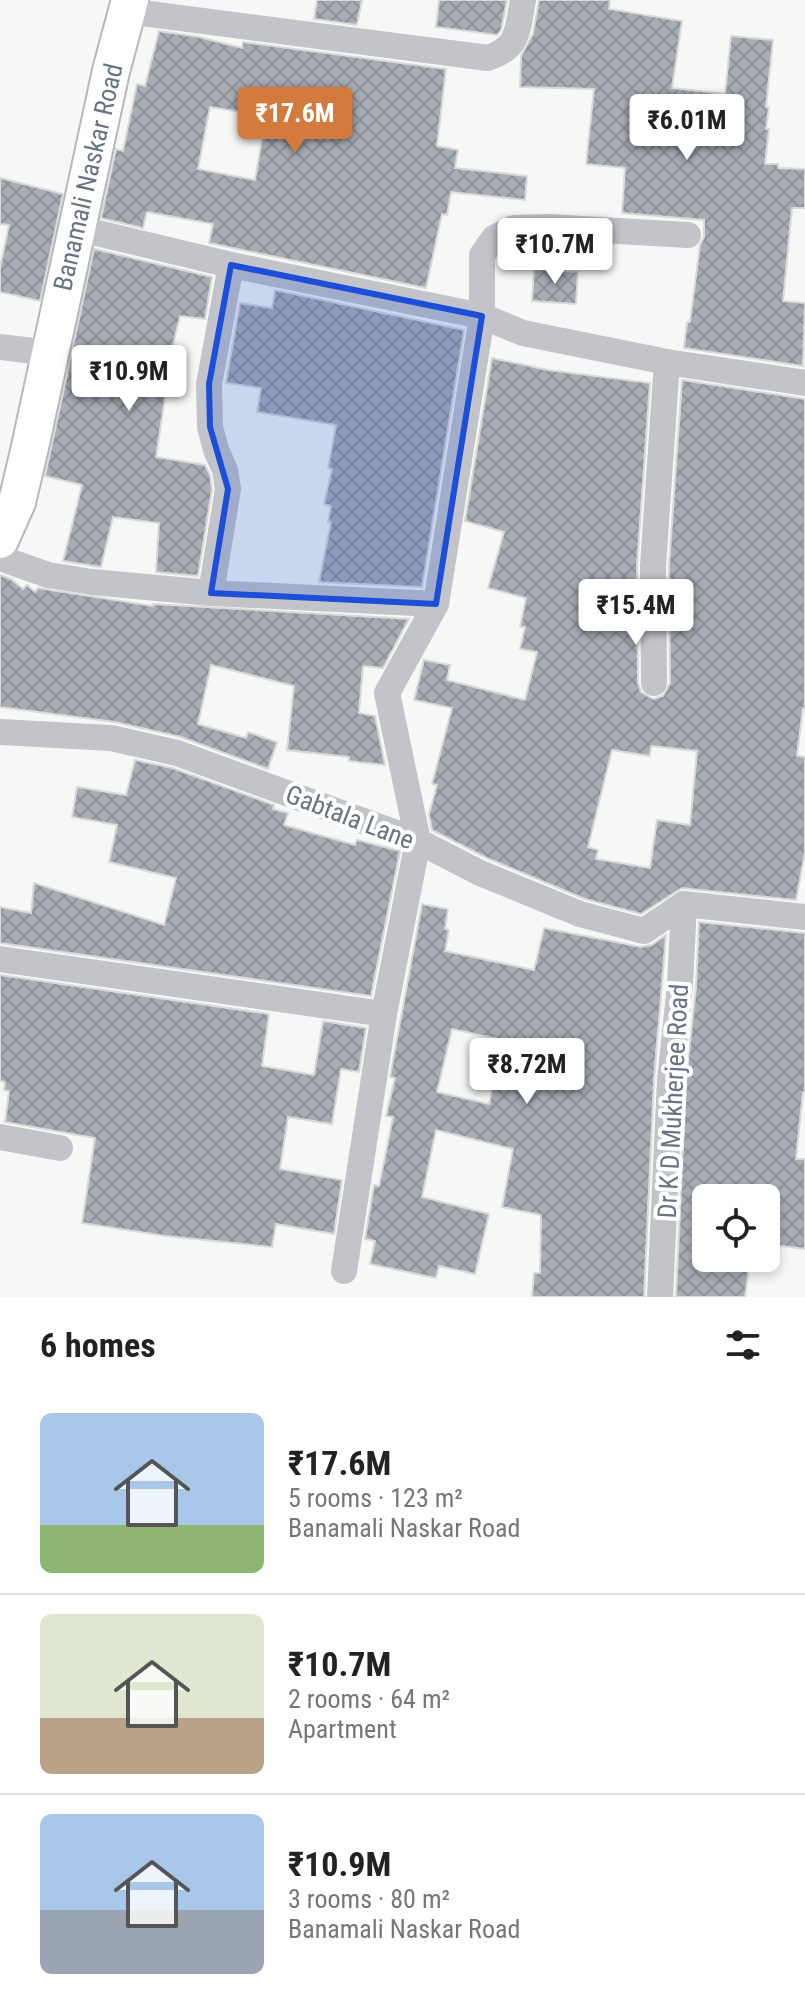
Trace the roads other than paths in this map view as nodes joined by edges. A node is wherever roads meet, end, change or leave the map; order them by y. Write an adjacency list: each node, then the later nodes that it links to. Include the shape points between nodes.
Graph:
1 (523, 0): 2 (street, via 515,40 504,53 488,58)
2 (128, 6): 3 (street, Banamali Naskar Road)
3 (76, 228): 5 (street); 8 (street, Banamali Naskar Road)
4 (688, 235): 6 (street, via 514,228 494,238 482,255)
5 (231, 265): 6 (street); 13 (street, via 209,384 210,427 228,489)
6 (482, 316): 9 (street, via 523,333); 14 (street)
7 (0, 347): 8 (street)
8 (50, 353): 11 (street, Banamali Naskar Road, via 17,502)
9 (667, 362): 10 (street); 15 (street, via 653,566)
10 (805, 383)
11 (0, 540)
12 (0, 558): 13 (street, via 77,580)
13 (211, 593): 14 (street)
14 (436, 604): 17 (street, via 387,693)
15 (654, 683)
16 (0, 732): 17 (street, Gabtala Lane, via 111,738 177,753)
17 (418, 841): 18 (street, Gabtala Lane, via 580,914 644,931); 21 (street)
18 (684, 904): 19 (street); 25 (street, Dr K D Mukherjee Road)
19 (805, 917)
20 (0, 959): 21 (street)
21 (384, 1014): 24 (street)
22 (0, 1137): 23 (street)
23 (60, 1148)
24 (344, 1271)
25 (660, 1297)

